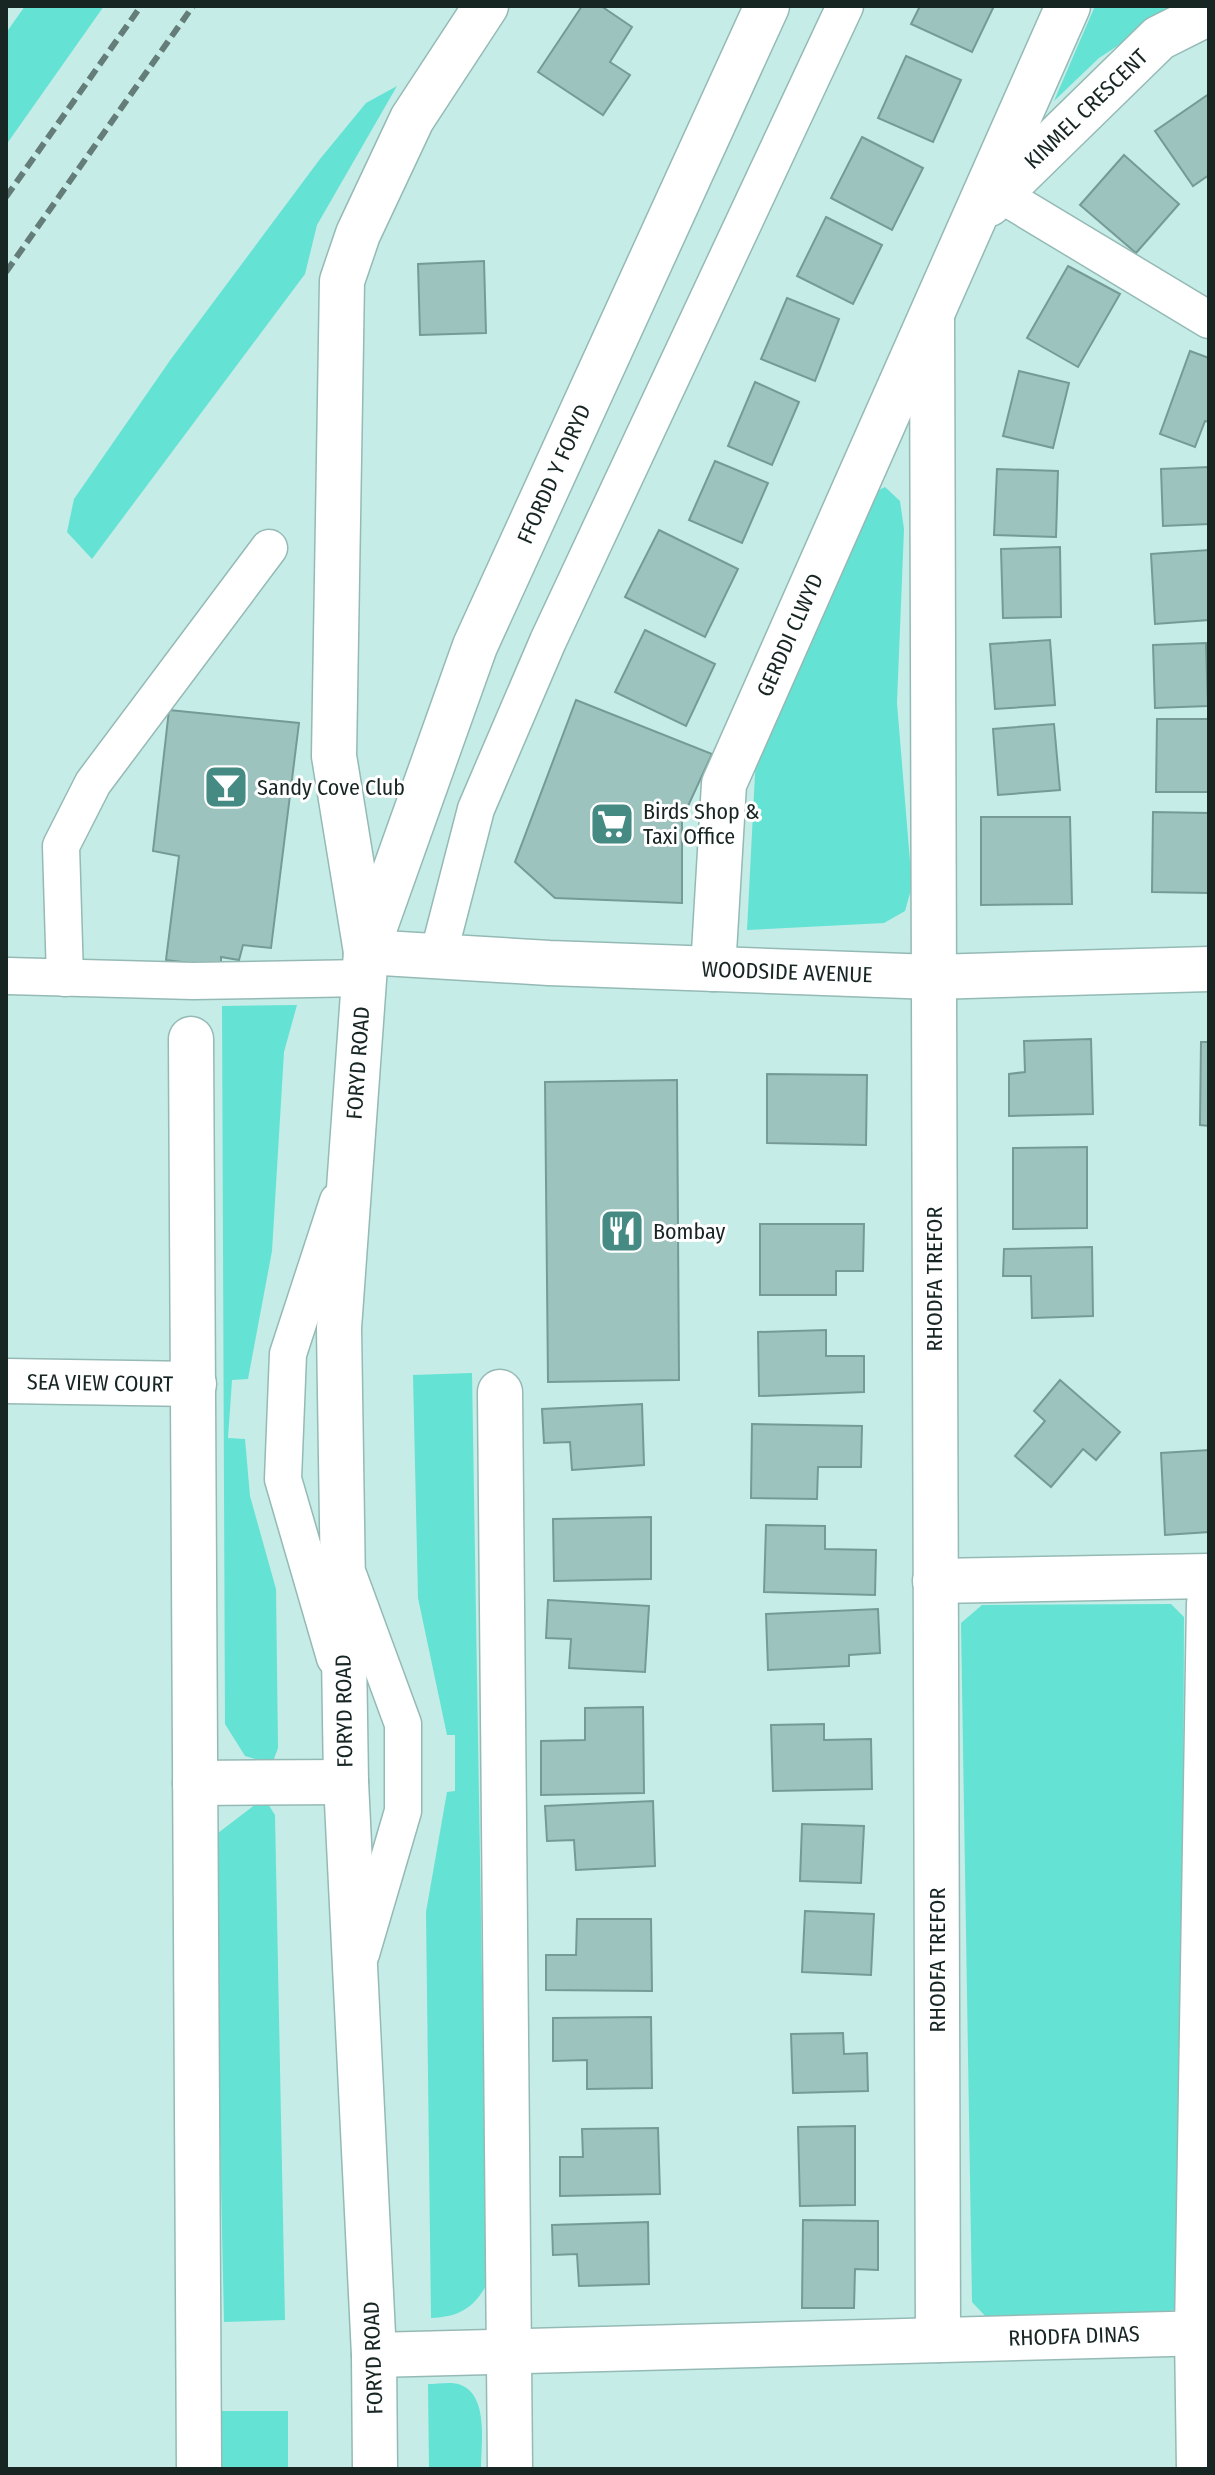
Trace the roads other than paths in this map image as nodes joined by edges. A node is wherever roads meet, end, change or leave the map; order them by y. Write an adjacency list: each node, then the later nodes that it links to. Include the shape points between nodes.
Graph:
1 (486, 6): 11 (street, via 412,119 342,281 334,756)
2 (767, 6): 11 (street, FFORDD Y FORYD, via 475,646)
3 (845, 6): 10 (lane, via 555,627 476,809)
4 (1068, 6): 6 (street, GERDDI CLWYD)
5 (1209, 13): 6 (street, KINMEL CRESCENT, via 1159,38)
6 (986, 207): 7 (street, GERDDI CLWYD); 8 (lane)
7 (932, 316): 12 (street, GERDDI CLWYD, via 724,784); 15 (street, GERDDI CLWYD)
8 (1209, 320)
9 (269, 548): 16 (lane, via 93,783 61,846)
10 (438, 956): 11 (street, WOODSIDE AVENUE); 12 (street, WOODSIDE AVENUE)
11 (365, 965): 16 (lane, via 193,981); 18 (street, FORYD ROAD)
12 (713, 969): 15 (street, WOODSIDE AVENUE)
13 (1209, 969): 15 (street, WOODSIDE AVENUE)
14 (8, 976): 16 (lane)
15 (933, 977): 24 (street, RHODFA TREFOR)
16 (65, 978)
17 (191, 1039): 20 (street)
18 (352, 1159): 22 (street, FORYD ROAD, via 339,1328); 26 (lane, via 288,1354 283,1479)
19 (6, 1381): 20 (street, SEA VIEW COURT)
20 (194, 1384): 28 (street)
21 (500, 1392): 32 (street)
22 (342, 1561): 26 (street, FORYD ROAD); 29 (lane, via 403,1724 403,1811)
23 (1209, 1576): 24 (street)
24 (935, 1581): 31 (street, RHODFA TREFOR)
25 (1209, 1603): 30 (street)
26 (344, 1686): 27 (street, FORYD ROAD)
27 (346, 1782): 28 (street); 29 (street, FORYD ROAD)
28 (195, 1783): 34 (street)
29 (355, 1974): 33 (street, FORYD ROAD)
30 (1203, 2333): 31 (street, RHODFA DINAS); 37 (street)
31 (938, 2340): 32 (street, RHODFA DINAS)
32 (509, 2350): 33 (street, RHODFA DINAS); 36 (street)
33 (374, 2355): 35 (street, FORYD ROAD)
34 (199, 2469)
35 (375, 2469)
36 (510, 2469)
37 (1199, 2469)

